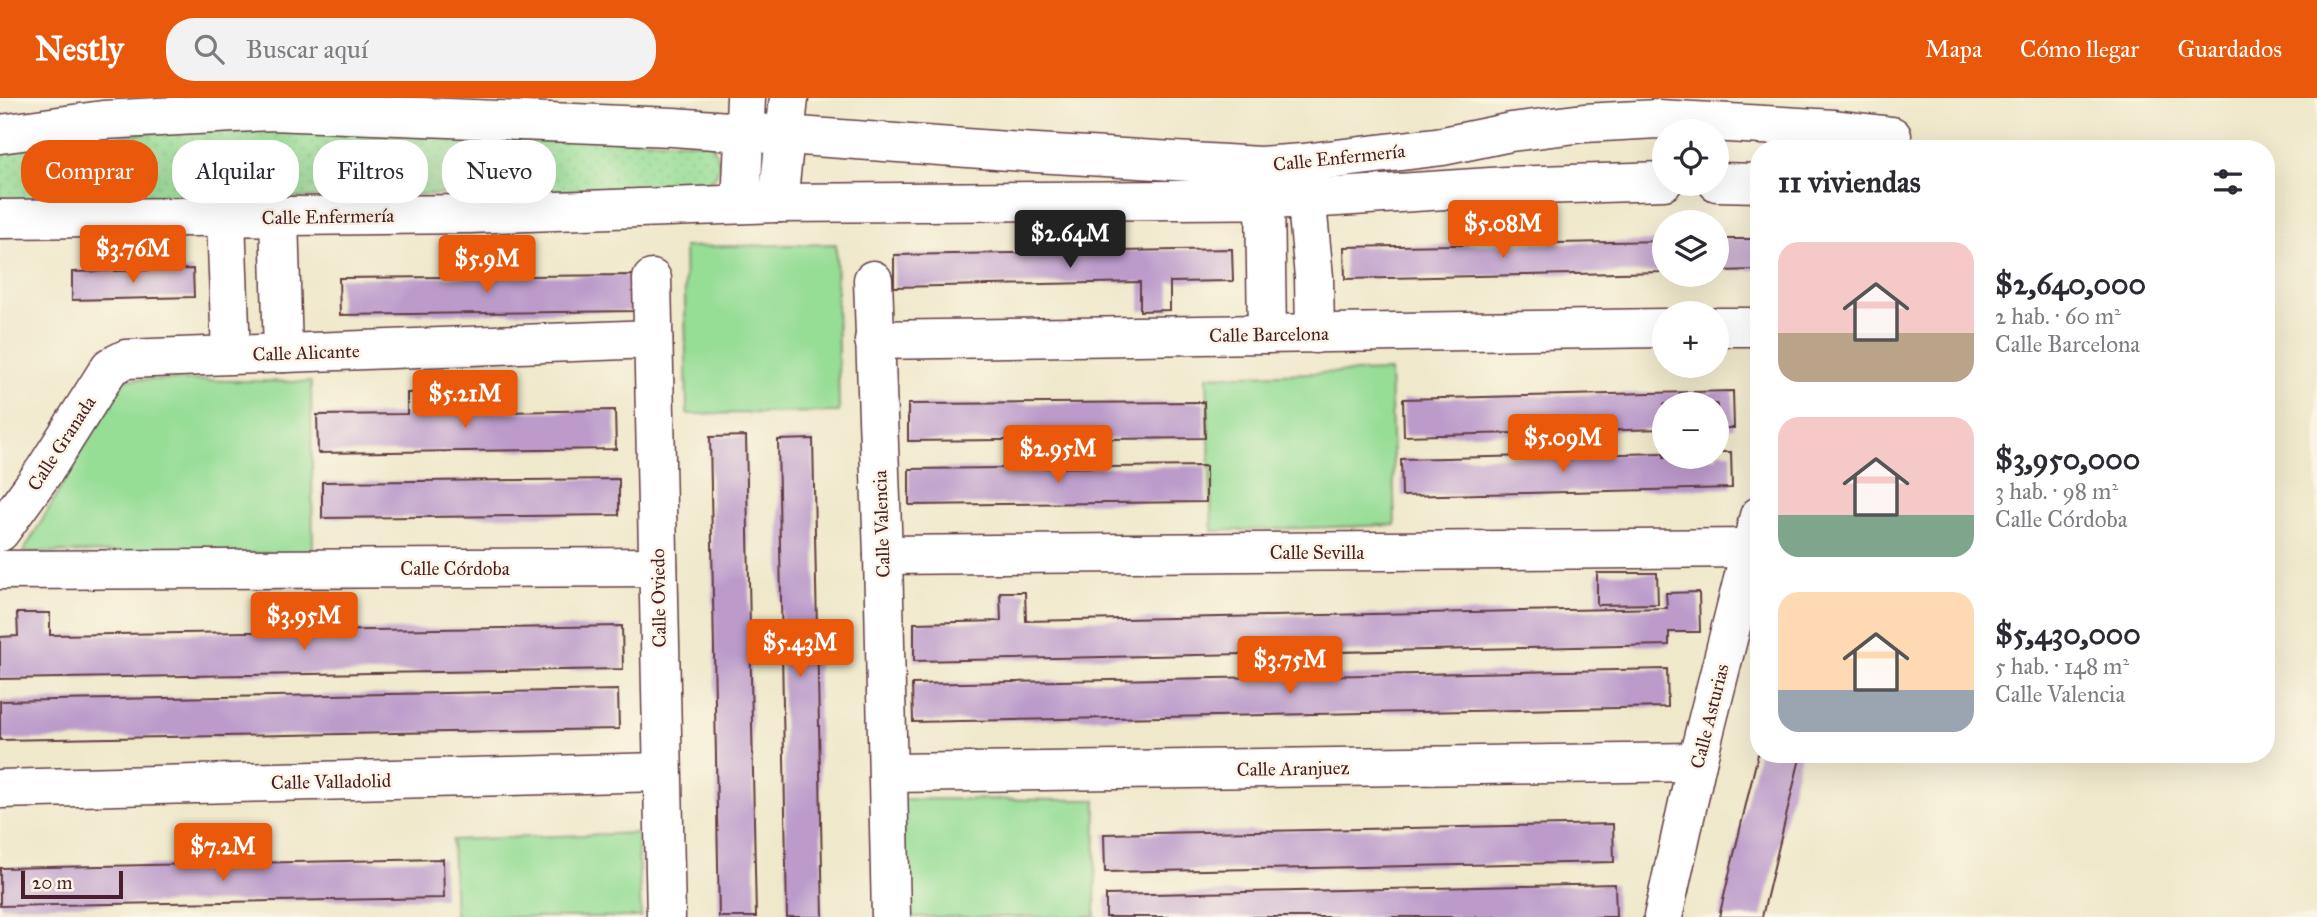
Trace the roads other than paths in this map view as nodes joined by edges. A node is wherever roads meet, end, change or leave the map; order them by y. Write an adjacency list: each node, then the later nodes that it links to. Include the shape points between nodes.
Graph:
1 (745, 115): 2 (street, Calle Enfermería); 3 (street, Calle Enfermería, via 271,111 103,120); 10 (street)
2 (787, 116): 7 (street, Calle Enfermería); 10 (street)
3 (0, 134)
4 (1892, 136): 5 (street, Calle Enfermería, via 1646,120 1584,123 1443,146)
5 (1305, 181): 6 (street, Calle Enfermería, via 1506,186); 7 (street, Calle Enfermería); 20 (street)
6 (1652, 181)
7 (1262, 182): 10 (street, Calle Enfermería); 19 (street)
8 (1729, 183): 9 (street)
9 (1750, 183)
10 (759, 203): 11 (street, Calle Enfermería)
11 (279, 217): 12 (street, Calle Enfermería); 23 (street)
12 (226, 218): 13 (street, Calle Enfermería); 24 (street)
13 (0, 219)
14 (652, 279): 21 (street, Calle Oviedo)
15 (873, 280): 22 (street, Calle Valencia)
16 (1729, 327): 17 (street)
17 (1750, 327)
18 (1652, 328): 20 (street, Calle Barcelona)
19 (1267, 334): 20 (street, Calle Barcelona); 22 (street, Calle Barcelona)
20 (1315, 334)
21 (653, 339): 23 (street, Calle Alicante); 30 (street, Calle Oviedo)
22 (874, 340): 29 (street, Calle Valencia)
23 (283, 352): 24 (street, Calle Alicante)
24 (231, 354): 25 (street, Calle Alicante)
25 (126, 359): 26 (street, Calle Granada, via 110,367)
26 (0, 532)
27 (1750, 532): 29 (street, Calle Sevilla)
28 (1750, 552): 32 (street, Calle Asturias)
29 (883, 555): 34 (street, Calle Valencia)
30 (658, 567): 31 (street, Calle Córdoba); 33 (street, Calle Oviedo)
31 (0, 570)
32 (1697, 762): 34 (street, Calle Aranjuez); 38 (street, Calle Asturias)
33 (661, 772): 35 (street, Calle Valladolid); 36 (street, Calle Oviedo)
34 (889, 773): 37 (street, Calle Valencia)
35 (0, 789)
36 (666, 917)
37 (891, 917)
38 (1663, 917)

